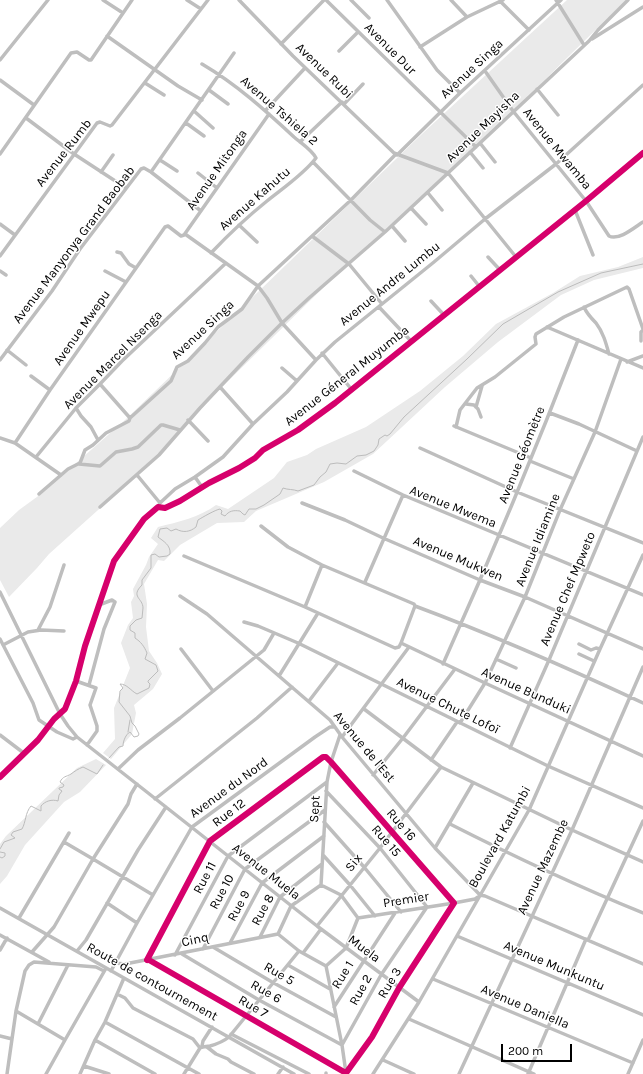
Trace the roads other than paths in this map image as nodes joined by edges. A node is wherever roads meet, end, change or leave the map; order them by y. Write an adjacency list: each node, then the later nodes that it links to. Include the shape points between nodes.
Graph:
1 (48, 0): 28 (street)
2 (103, 0): 16 (street)
3 (132, 0): 16 (street)
4 (187, 0): 15 (street)
5 (208, 0): 15 (street, Avenue Rumb)
6 (239, 0): 23 (street, Avenue Rubi)
7 (325, 0): 20 (street, Avenue Dur); 23 (street)
8 (351, 0): 18 (street)
9 (387, 0): 25 (street)
10 (451, 0): 17 (street)
11 (501, 0): 17 (street); 19 (street)
12 (628, 0): 22 (street, Avenue Mayisha)
13 (559, 1): 19 (street, Avenue Singa); 24 (street)
14 (643, 7): 22 (street)
15 (201, 9): 31 (street, Avenue Rumb)
16 (123, 13): 21 (street)
17 (467, 17): 25 (street)
18 (369, 18)
19 (529, 30): 32 (street, Avenue Singa)
20 (358, 32): 26 (street); 49 (street, Avenue Dur)
21 (108, 36): 31 (street); 45 (street, via 91,60 77,52 71,53)
22 (589, 41): 24 (street, Avenue Mayisha)
23 (281, 44): 30 (street, Avenue Rubi)
24 (584, 45): 38 (street, Avenue Mayisha)
25 (420, 47): 40 (street, via 437,70)
26 (338, 51)
27 (234, 53): 33 (street, Avenue Manyonya Grand Baobab)
28 (0, 60)
29 (202, 64): 33 (street, Avenue Tshiela 2)
30 (305, 68): 43 (street, Avenue Rubi); 46 (street)
31 (155, 70): 35 (street, Avenue Rumb); 42 (street)
32 (485, 71): 40 (street, Avenue Singa); 48 (street, Avenue Mwamba)
33 (219, 74): 39 (street, Avenue Manyonya Grand Baobab); 46 (street, Avenue Tshiela 2)
34 (0, 80): 45 (street)
35 (145, 82): 41 (street); 62 (street, Avenue Rumb, via 112,125 98,122)
36 (363, 84): 43 (street)
37 (643, 85): 68 (street, Avenue Andre Lumbu)
38 (537, 89): 48 (street, Avenue Mayisha); 51 (street)
39 (209, 90): 42 (street, Avenue Manyonya Grand Baobab); 44 (street)
40 (460, 93): 49 (street, Avenue Singa)
41 (164, 96)
42 (202, 100): 47 (street, Avenue Manyonya Grand Baobab)
43 (343, 103): 56 (street); 63 (street, Avenue Rubi)
44 (228, 104)
45 (34, 106): 52 (street)
46 (266, 110): 50 (street, Avenue Tshiela 2)
47 (194, 111): 53 (street, Avenue Manyonya Grand Baobab); 54 (street)
48 (514, 111): 57 (street, Avenue Mayisha); 68 (street, Avenue Mwamba)
49 (440, 112): 58 (street, Avenue Dur); 63 (street, Avenue Singa)
50 (269, 114): 56 (street, Avenue Tshiela 2); 76 (street, Avenue Mitonga)
51 (558, 115)
52 (26, 118): 61 (street); 62 (street)
53 (186, 123): 55 (street); 65 (street, Avenue Manyonya Grand Baobab)
54 (214, 128)
55 (204, 136)
56 (300, 142): 66 (street, Avenue Tshiela 2, via 316,157)
57 (480, 143): 58 (street, Avenue Mayisha); 67 (street)
58 (476, 147): 59 (street, Avenue Mayisha)
59 (470, 152): 69 (street); 73 (street, Avenue Mayisha)
60 (643, 153): 79 (street, Avenue Géneral Muyumba)
61 (0, 154)
62 (74, 154): 71 (street); 91 (street, Avenue Rumb)
63 (396, 154): 73 (street); 78 (street, Avenue Singa)
64 (113, 155): 71 (street)
65 (160, 160): 70 (street); 72 (street, Avenue Manyonya Grand Baobab)
66 (313, 162): 78 (street, Avenue Tshiela 2); 88 (street, Avenue Kahutu)
67 (495, 162)
68 (556, 164): 79 (street, Avenue Mwamba); 84 (street, Avenue Andre Lumbu)
69 (483, 168)
70 (177, 171)
71 (101, 172): 75 (street)
72 (151, 172): 75 (street, Avenue Manyonya Grand Baobab, via 144,168 140,169); 81 (street)
73 (448, 173): 77 (street, Avenue Mayisha); 84 (street)
74 (198, 174): 76 (street)
75 (126, 188): 123 (street, Avenue Manyonya Grand Baobab)
76 (217, 188): 81 (street, Avenue Mitonga)
77 (428, 193): 80 (street, Avenue Mayisha); 82 (street)
78 (351, 200): 90 (street, Avenue Tshiela 2); 93 (street, Avenue Singa)
79 (586, 201): 83 (street, Avenue Géneral Muyumba); 85 (street, Avenue Mwamba, via 611,237 621,235)
80 (412, 208): 87 (street); 89 (street, Avenue Mayisha)
81 (201, 210): 92 (street, Avenue Mitonga)
82 (442, 210)
83 (574, 210): 98 (street); 101 (street, Avenue Géneral Muyumba)
84 (485, 219): 101 (street); 114 (street, Avenue Andre Lumbu)
85 (643, 222)
86 (0, 224): 91 (street)
87 (426, 224)
88 (239, 225): 95 (street); 97 (street, Avenue Kahutu)
89 (392, 226): 90 (street, Avenue Mayisha); 94 (street)
90 (385, 232): 103 (street, Avenue Mayisha)
91 (15, 235): 99 (street, Avenue Rumb)
92 (182, 235): 97 (street); 104 (street, Avenue Mwepu, via 166,226)
93 (312, 236): 103 (street); 111 (street, Avenue Singa)
94 (405, 241)
95 (257, 242)
96 (117, 252): 104 (street)
97 (211, 253): 102 (street)
98 (593, 255)
99 (0, 256)
100 (488, 256): 105 (street)
101 (516, 257): 105 (street, Avenue Géneral Muyumba)
102 (226, 263): 111 (street); 136 (street, Avenue Marcel Nsenga)
103 (349, 264): 114 (street); 117 (street, Avenue Mayisha)
104 (136, 268): 110 (street, Avenue Mwepu)
105 (500, 270): 112 (street, Avenue Géneral Muyumba)
106 (0, 271): 108 (street)
107 (105, 272): 110 (street)
108 (6, 275)
109 (471, 276): 112 (street)
110 (126, 282): 139 (street, Avenue Mwepu)
111 (258, 286): 117 (street); 146 (street, Avenue Singa, via 242,309 218,327 211,338 188,361 177,367 170,381)
112 (479, 286): 116 (street, Avenue Géneral Muyumba)
113 (431, 301): 116 (street)
114 (380, 305): 121 (street); 124 (street, Avenue Andre Lumbu)
115 (584, 307): 118 (street); 119 (street, via 627,288 636,306); 125 (street, via 602,334)
116 (444, 315): 121 (street, Avenue Géneral Muyumba)
117 (282, 323): 129 (street); 138 (street, Avenue Mayisha)
118 (547, 327): 120 (street); 137 (street, via 535,335 536,344)
119 (643, 330): 122 (street)
120 (578, 340): 125 (street); 144 (street, Avenue Géomètre)
121 (411, 341): 140 (street, Avenue Géneral Muyumba)
122 (641, 341)
123 (7, 350): 128 (street, Avenue Manyonya Grand Baobab); 131 (street)
124 (322, 353): 129 (street, Avenue Andre Lumbu); 140 (street)
125 (609, 354): 127 (street)
126 (643, 356): 130 (street)
127 (621, 359): 130 (street); 150 (street, Avenue Idiamine)
128 (0, 360)
129 (316, 360): 135 (street, Avenue Andre Lumbu)
130 (627, 362): 133 (street)
131 (26, 365)
132 (282, 368): 135 (street)
133 (643, 368)
134 (31, 376): 139 (street)
135 (297, 381): 148 (street, Avenue Andre Lumbu)
136 (100, 384): 143 (street, Avenue Marcel Nsenga); 146 (street)
137 (482, 386): 141 (street, via 477,388); 142 (street)
138 (220, 387): 147 (street, Avenue Mayisha); 148 (street)
139 (50, 390): 155 (street, Avenue Mwepu)
140 (352, 390): 167 (street, Avenue Géneral Muyumba, via 255,458)
141 (466, 404): 142 (street, via 470,403); 160 (street, via 459,413 455,426)
142 (476, 407): 145 (street)
143 (76, 408): 153 (street, via 80,416 90,424); 159 (street, Avenue Marcel Nsenga)
144 (550, 412): 150 (street); 160 (street, Avenue Géomètre)
145 (481, 417)
146 (130, 418): 153 (street, Avenue Singa, via 126,424 109,431)
147 (188, 420): 149 (street, Avenue Mayisha); 154 (street)
148 (253, 424): 165 (street, Avenue Andre Lumbu, via 223,457)
149 (180, 430): 161 (street, via 161,425 138,447 116,452 100,466); 164 (street, Avenue Mayisha)
150 (595, 432): 157 (street); 166 (street, Avenue Idiamine)
151 (643, 437): 157 (street, Avenue Chef Mpweto)
152 (0, 438): 155 (street)
153 (98, 440): 161 (street, Avenue Singa, via 85,450)
154 (208, 441)
155 (15, 443): 159 (street)
156 (420, 448): 168 (street)
157 (638, 450): 158 (street); 177 (street, Avenue Chef Mpweto)
158 (643, 450)
159 (36, 457): 163 (street)
160 (530, 460): 166 (street); 168 (street, Avenue Géomètre)
161 (78, 464): 163 (street, Avenue Singa)
162 (354, 471): 170 (street)
163 (61, 475): 169 (street, Avenue Singa)
164 (137, 475): 171 (street); 173 (street, Avenue Mayisha)
165 (195, 477): 167 (street); 171 (street, Avenue Andre Lumbu, via 175,489)
166 (574, 479): 175 (street, Avenue Idiamine)
167 (202, 487): 174 (street, Avenue Géneral Muyumba, via 179,502 165,508)
168 (517, 492): 175 (street); 178 (street, Avenue Géomètre)
169 (39, 494)
170 (403, 495): 178 (street, Avenue Mwema); 179 (street, Avenue Mwema)
171 (160, 503): 174 (street, Avenue Andre Lumbu)
172 (302, 503): 179 (street, Avenue Mukwen)
173 (100, 507)
174 (158, 507): 194 (street, via 145,518 115,559)
175 (560, 510): 177 (street); 181 (street, Avenue Idiamine)
176 (261, 526): 185 (street, via 288,547)
177 (604, 528): 180 (street); 186 (street, Avenue Chef Mpweto)
178 (499, 536): 181 (street, Avenue Mwema); 187 (street, Avenue Géomètre)
179 (383, 538): 187 (street, Avenue Mukwen); 188 (street, Avenue Mwema)
180 (643, 543)
181 (543, 554): 186 (street, Avenue Mwema); 193 (street, Avenue Idiamine)
182 (643, 555): 189 (street, Boulevard Katumbi)
183 (184, 556): 196 (street)
184 (64, 565): 201 (street, via 50,607)
185 (322, 565): 188 (street); 196 (street)
186 (586, 572): 189 (street, Avenue Mwema); 198 (street, Avenue Chef Mpweto)
187 (480, 580): 193 (street, Avenue Mukwen); 200 (street, Avenue Géomètre)
188 (365, 582): 195 (street)
189 (627, 588): 191 (street, Avenue Mwema); 204 (street, Boulevard Katumbi)
190 (0, 592): 205 (street)
191 (643, 595)
192 (180, 596): 217 (street, Avenue de l'Est, via 207,614)
193 (525, 597): 198 (street, Avenue Mukwen); 207 (street, Avenue Idiamine)
194 (99, 605): 228 (street); 231 (street, via 112,600 115,602 104,630)
195 (415, 606): 200 (street); 209 (street)
196 (305, 607): 197 (street)
197 (318, 613): 208 (street); 209 (street, via 393,647 398,647)
198 (567, 616): 204 (street, Avenue Mukwen); 219 (street, Avenue Chef Mpweto)
199 (244, 622): 203 (street, Avenue Chute Lofoï)
200 (461, 623): 207 (street); 222 (street, Avenue Géomètre)
201 (38, 630): 202 (street); 205 (street)
202 (64, 631)
203 (274, 633): 208 (street, Avenue Chute Lofoï); 217 (street, via 264,650)
204 (607, 634): 214 (street, Boulevard Katumbi); 215 (street, Avenue Mukwen)
205 (21, 635): 211 (street); 240 (street, Avenue Muela)
206 (0, 638): 211 (street)
207 (505, 641): 218 (street, Avenue Idiamine); 219 (street)
208 (298, 643): 221 (street, Avenue Chute Lofoï); 226 (street)
209 (401, 643): 212 (street, Avenue Bunduki)
210 (579, 644): 214 (street, via 591,650)
211 (3, 645): 243 (street, via 33,703 37,716)
212 (409, 647): 222 (street, Avenue Bunduki); 230 (street, Sept)
213 (181, 649): 233 (street)
214 (600, 649): 220 (street, Boulevard Katumbi)
215 (643, 649)
216 (579, 654): 220 (street)
217 (256, 656): 226 (street, Avenue de l'Est); 233 (street)
218 (496, 659): 223 (street); 229 (street, Avenue Idiamine)
219 (549, 660): 227 (street); 237 (street, Avenue Chef Mpweto)
220 (594, 661): 227 (street, Boulevard Katumbi)
221 (338, 663): 230 (street, Avenue Chute Lofoï); 235 (street)
222 (443, 664): 225 (street, Avenue Bunduki)
223 (516, 668)
224 (643, 668): 234 (street, Avenue Mazembe)
225 (455, 669): 229 (street, Avenue Bunduki); 238 (street)
226 (279, 676): 232 (street, Avenue de l'Est)
227 (587, 677): 234 (street); 241 (street, Boulevard Katumbi)
228 (76, 681): 231 (street); 240 (street, via 65,709)
229 (485, 683): 237 (street, Avenue Bunduki); 242 (street, Avenue Idiamine)
230 (382, 684): 238 (street, Avenue Chute Lofoï); 239 (street, Sept)
231 (89, 685): 250 (street, via 96,688 90,705 97,726)
232 (292, 687): 235 (street, Avenue de l'Est); 266 (street)
233 (213, 691): 258 (street)
234 (630, 697): 236 (street); 249 (street, Avenue Mazembe)
235 (309, 701): 244 (street, Avenue de l'Est)
236 (643, 703)
237 (530, 704): 241 (street, Avenue Bunduki); 251 (street, Avenue Chef Mpweto)
238 (426, 707): 242 (street, Avenue Chute Lofoï); 248 (street)
239 (364, 709): 246 (street, Sept); 248 (street)
240 (60, 714): 243 (street); 247 (street, Avenue Muela)
241 (568, 721): 249 (street, Avenue Bunduki); 256 (street, Boulevard Katumbi)
242 (459, 723): 251 (street, Avenue Chute Lofoï); 254 (street, Avenue Idiamine)
243 (48, 727): 247 (street, via 67,737); 252 (street)
244 (334, 727): 246 (street, Avenue de l'Est); 275 (street, Avenue du Nord, via 315,737)
245 (0, 735): 252 (street)
246 (341, 736): 255 (street, Sept); 259 (street, Avenue de l'Est)
247 (77, 737): 250 (street, Avenue Muela)
248 (403, 738): 254 (street); 259 (street)
249 (610, 741): 253 (street, Avenue Bunduki); 264 (street, Avenue Mazembe)
250 (87, 745): 258 (street, Avenue Muela)
251 (510, 748): 256 (street, Avenue Chute Lofoï)
252 (24, 754): 260 (street)
253 (643, 756)
254 (431, 760): 257 (street)
255 (331, 762): 261 (street, Sept); 277 (street, Rue 16); 280 (street, Rue 12, via 323,757)
256 (548, 766): 264 (street, Avenue Chute Lofoï); 270 (street, Boulevard Katumbi)
257 (441, 767): 262 (street); 271 (street, Six)
258 (118, 769): 263 (street, Avenue Muela)
259 (373, 775): 271 (street, Avenue de l'Est)
260 (0, 777)
261 (327, 782): 265 (street, Sept); 287 (street, Rue 11)
262 (473, 783): 270 (street); 274 (street)
263 (137, 784): 266 (street, Avenue Muela); 288 (street, via 128,804)
264 (591, 785): 268 (street, Avenue Chute Lofoï); 276 (street, Avenue Mazembe)
265 (326, 791): 269 (street, Sept); 282 (street, Rue 15)
266 (155, 799): 267 (street, Avenue Muela)
267 (166, 807): 275 (street, Avenue Muela); 294 (street)
268 (643, 808)
269 (325, 810): 273 (street, Sept); 292 (street, Rue 10)
270 (529, 810): 276 (street); 284 (street, Boulevard Katumbi)
271 (406, 812): 277 (street, Six); 283 (street, Avenue de l'Est)
272 (643, 821): 286 (street)
273 (324, 822): 279 (street, Sept); 291 (street)
274 (450, 824): 283 (street); 284 (street)
275 (192, 827): 280 (street, Avenue Muela); 298 (street, Avenue du Nord)
276 (572, 830): 286 (street); 293 (street, Avenue Mazembe)
277 (392, 831): 282 (street, Six); 304 (street, Rue 16)
278 (70, 833): 281 (street)
279 (324, 836): 285 (street, Sept); 295 (street, Rue 9)
280 (210, 841): 287 (street, Avenue Muela); 336 (street, Rue 12)
281 (64, 842): 288 (street); 313 (street)
282 (380, 848): 291 (street, Six); 306 (street, Rue 15)
283 (435, 848): 300 (street, Avenue de l'Est)
284 (505, 852): 293 (street); 300 (street, Boulevard Katumbi)
285 (323, 855): 290 (street, Sept); 297 (street)
286 (627, 855): 289 (street); 302 (street)
287 (228, 856): 292 (street, Avenue Muela); 334 (street, Rue 11)
288 (92, 859): 294 (street); 319 (street, via 54,927)
289 (643, 862)
290 (322, 864): 296 (street, Sept); 301 (street, Rue 8)
291 (364, 867): 297 (street, Six); 308 (street)
292 (245, 869): 295 (street, Avenue Muela); 328 (street, Rue 10)
293 (551, 873): 302 (street); 312 (street, Avenue Mazembe)
294 (122, 877): 298 (street); 303 (street)
295 (262, 883): 301 (street, Avenue Muela); 325 (street, Rue 9)
296 (321, 885): 299 (street); 305 (street)
297 (350, 885): 299 (street, Six); 311 (street)
298 (153, 895): 315 (street, Avenue du Nord)
299 (341, 895): 314 (street); 316 (street, Six)
300 (480, 895): 304 (street, Premier, via 475,899); 312 (street); 321 (street, Boulevard Katumbi)
301 (280, 896): 305 (street, Avenue Muela); 322 (street, Rue 8)
302 (607, 898): 310 (street); 324 (street)
303 (107, 903): 315 (street); 330 (street)
304 (454, 903): 306 (street, Premier); 351 (street, Rue 3)
305 (291, 906): 316 (street, Avenue Muela); 320 (street)
306 (427, 907): 308 (street, Premier); 346 (street, Rue 2)
307 (0, 908): 313 (street, Route de contournement)
308 (401, 912): 309 (street, Premier)
309 (395, 913): 311 (street, Premier); 337 (street, Rue 1)
310 (643, 913)
311 (375, 916): 314 (street, Premier)
312 (531, 916): 324 (street); 335 (street, Avenue Mazembe)
313 (19, 918): 319 (street, Route de contournement)
314 (358, 918): 327 (street)
315 (137, 923): 339 (street, Avenue du Nord)
316 (317, 926): 317 (street, Muela)
317 (321, 929): 327 (street, Muela); 332 (street)
318 (0, 934): 323 (street)
319 (47, 934): 330 (street, Route de contournement); 331 (street)
320 (278, 934): 322 (street, Cinq); 332 (street)
321 (457, 936): 335 (street, Avenue Munkuntu); 348 (street, Boulevard Katumbi)
322 (260, 937): 325 (street, Cinq)
323 (7, 938): 329 (street); 331 (street)
324 (587, 940): 340 (street); 350 (street)
325 (230, 943): 326 (street, Cinq)
326 (213, 947): 328 (street, Cinq); 349 (street, Rue 5)
327 (346, 948): 337 (street, Muela); 343 (street)
328 (203, 949): 333 (street, Cinq)
329 (0, 950)
330 (77, 951): 344 (street, Route de contournement)
331 (32, 952): 338 (street)
332 (301, 952): 342 (street); 343 (street)
333 (182, 954): 334 (street, Cinq); 354 (street, Rue 6)
334 (174, 955): 336 (street, Cinq)
335 (511, 959): 350 (street, Avenue Munkuntu); 356 (street, Avenue Mazembe)
336 (148, 960): 339 (street, Cinq); 360 (street, Rue 7)
337 (364, 961): 346 (street, Muela); 357 (street, Rue 1)
338 (50, 963): 341 (street); 358 (street, via 34,962 27,967)
339 (115, 963): 345 (street, Avenue du Nord)
340 (643, 964)
341 (68, 965): 344 (street); 364 (street)
342 (288, 965): 349 (street); 352 (street)
343 (326, 966): 352 (street)
344 (105, 969): 345 (street, Route de contournement); 370 (street)
345 (111, 970): 347 (street, Route de contournement)
346 (381, 974): 351 (street, Muela); 373 (street, Rue 2)
347 (124, 978): 353 (street); 365 (street, Route de contournement)
348 (432, 978): 355 (street, Boulevard Katumbi); 356 (street, Avenue Daniella)
349 (272, 982): 354 (street); 361 (street, Rue 5)
350 (567, 983): 359 (street, Avenue Munkuntu); 366 (street)
351 (399, 988): 355 (street, Muela); 395 (street, Rue 3, via 372,1037)
352 (330, 989): 357 (street)
353 (117, 994): 363 (street); 374 (street, via 134,1008 193,1039)
354 (259, 1000): 360 (street); 373 (street, Rue 6)
355 (419, 1002): 362 (street, Boulevard Katumbi)
356 (491, 1003): 366 (street, Avenue Daniella); 375 (street, Avenue Mazembe)
357 (334, 1008): 361 (street)
358 (16, 1012): 364 (street); 369 (street)
359 (643, 1015)
360 (246, 1016): 367 (street); 395 (street, Rue 7)
361 (336, 1017): 373 (street)
362 (409, 1018): 375 (street); 376 (street, Boulevard Katumbi)
363 (105, 1022): 371 (street); 380 (street)
364 (38, 1024): 370 (street)
365 (212, 1027): 367 (street, Route de contournement); 374 (street, via 203,1042)
366 (547, 1028): 377 (street, Avenue Daniella); 383 (street)
367 (230, 1035): 374 (street, via 222,1042); 379 (street); 381 (street, Route de contournement)
368 (0, 1036): 369 (street)
369 (12, 1039): 384 (street)
370 (65, 1040): 385 (street)
371 (95, 1040): 378 (street); 388 (street)
372 (643, 1040): 377 (street)
373 (342, 1045): 395 (street)
374 (203, 1047): 380 (street); 391 (street)
375 (471, 1047): 383 (street); 398 (street, Avenue Mazembe)
376 (383, 1060): 396 (street, Boulevard Katumbi); 397 (street)
377 (633, 1063): 400 (street)
378 (84, 1066): 386 (street); 387 (street)
379 (293, 1066): 382 (street); 394 (street)
380 (188, 1068): 389 (street); 390 (street)
381 (283, 1068): 382 (street, Route de contournement); 392 (street)
382 (290, 1071): 393 (street, Route de contournement)
383 (529, 1073): 399 (street)
384 (6, 1074)
385 (46, 1074)
386 (80, 1074)
387 (109, 1074)
388 (153, 1074)
389 (184, 1074)
390 (199, 1074)
391 (254, 1074)
392 (278, 1074)
393 (294, 1074)
394 (309, 1074)
395 (346, 1074)
396 (374, 1074)
397 (414, 1074)
398 (458, 1074)
399 (534, 1074)
400 (628, 1074)

